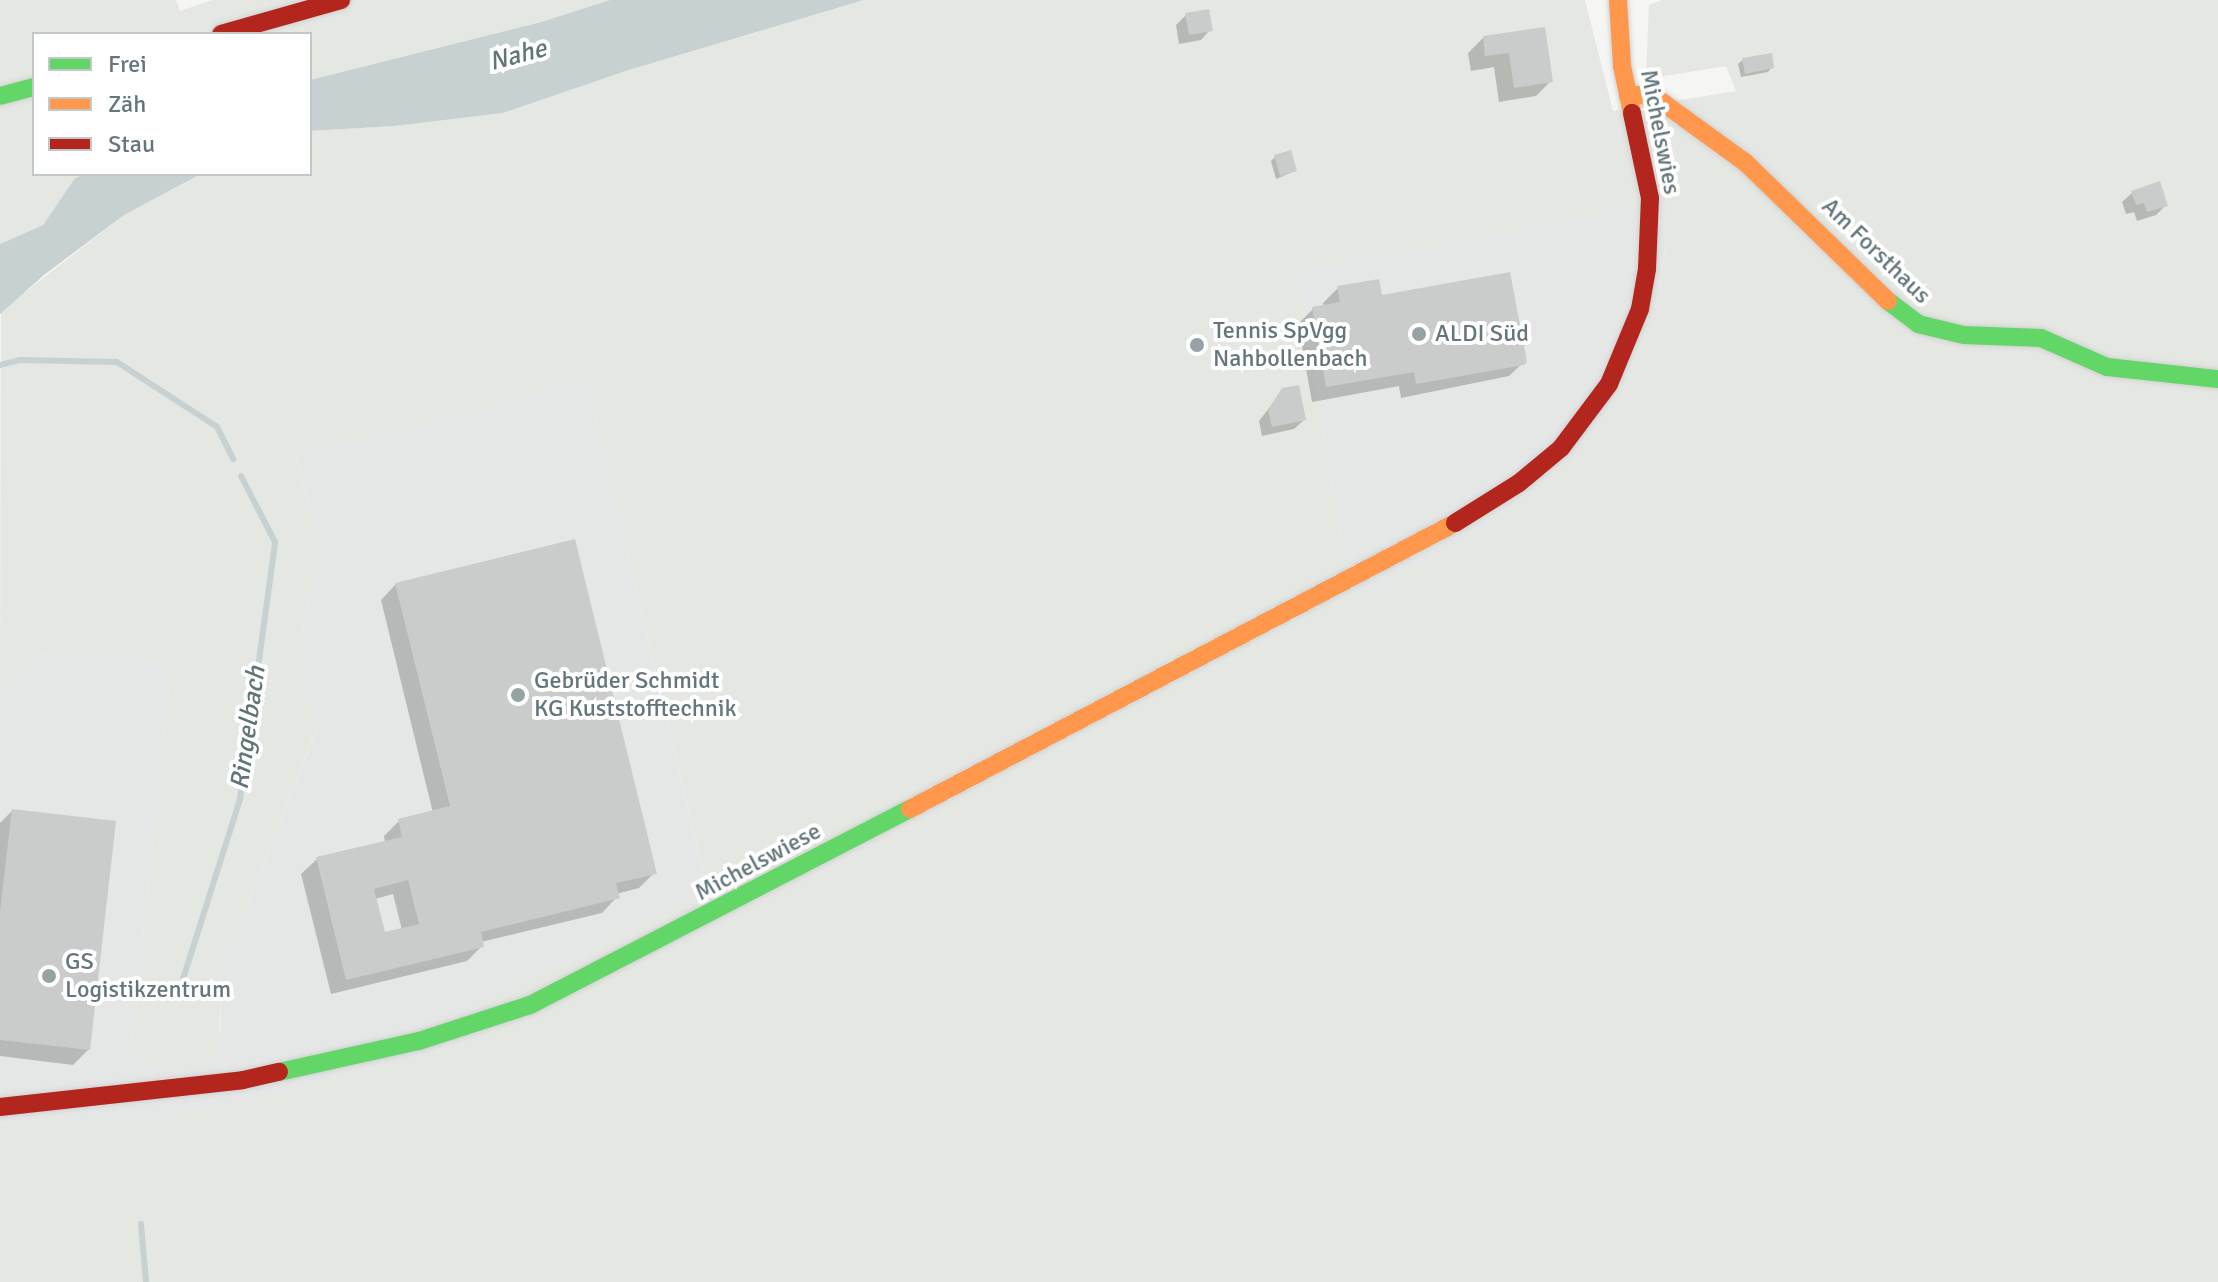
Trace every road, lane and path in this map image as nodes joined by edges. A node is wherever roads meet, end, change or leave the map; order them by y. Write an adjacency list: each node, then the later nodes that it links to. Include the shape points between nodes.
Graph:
1 (341, 0): 3 (street)
2 (1618, 0): 5 (street, Michelswies, via 1618,39)
3 (228, 32)
4 (32, 88): 6 (street)
5 (1628, 95): 7 (street, Am Forsthaus, via 1662,102 1746,163 1918,324 1964,335 2041,338 2107,367); 8 (street, Michelswies, via 1651,227 1640,309 1609,384 1561,448 1519,483)
6 (0, 96)
7 (2218, 379)
8 (1362, 572): 9 (street, Michelswiese, via 530,1005 419,1041 243,1080)
9 (0, 1107)

